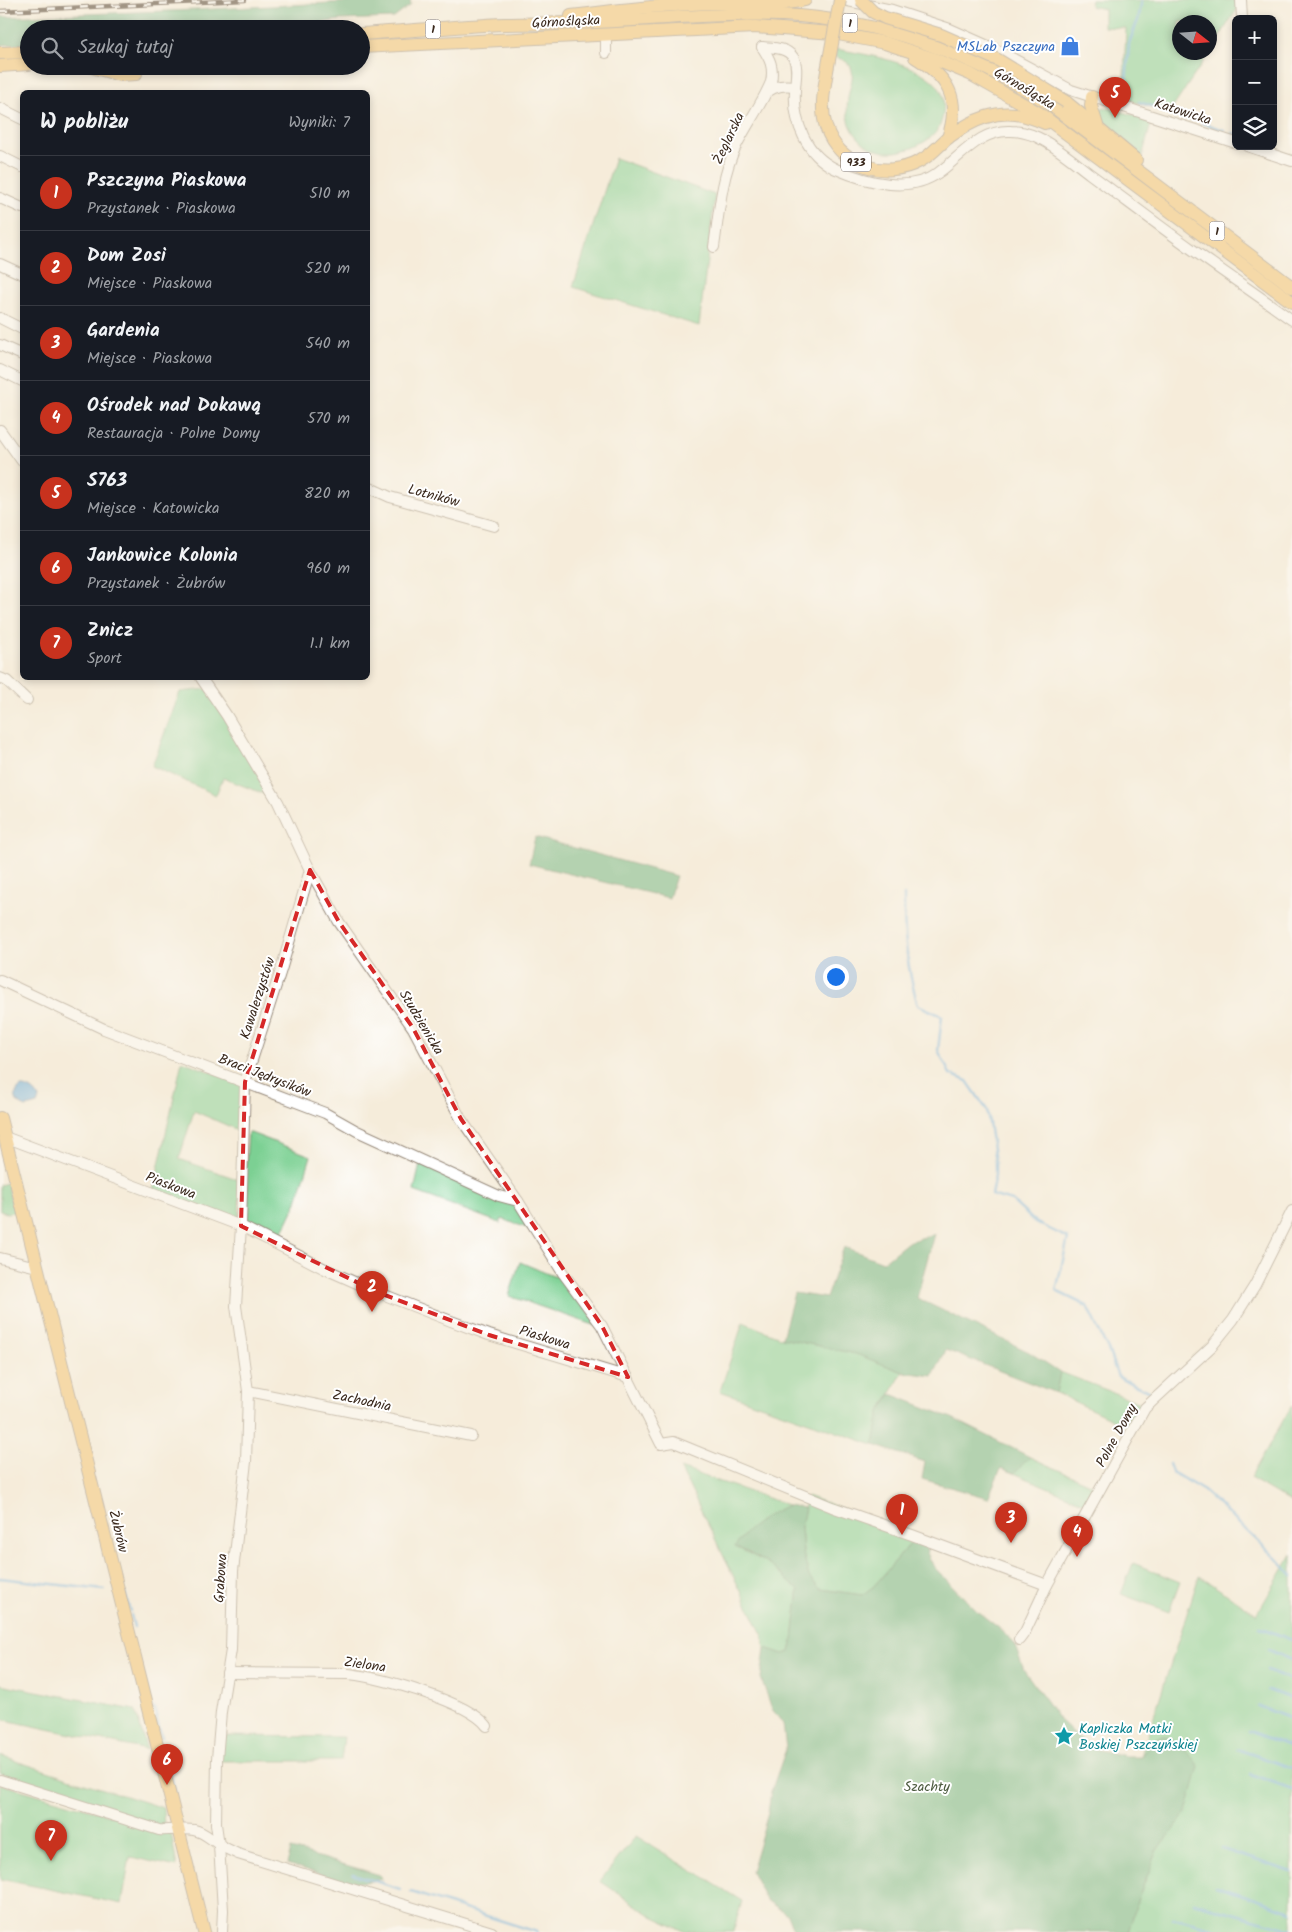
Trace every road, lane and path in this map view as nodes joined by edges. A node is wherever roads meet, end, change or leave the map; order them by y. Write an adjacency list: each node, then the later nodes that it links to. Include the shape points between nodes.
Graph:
1 (805, 0): 6 (main road, via 622,9)
2 (841, 0): 18 (street, Katowicka, via 892,10 950,29 989,46 1064,87); 23 (main road, 933, bridge, via 822,108 826,127 834,142 855,162 893,171 924,159)
3 (861, 0): 21 (main road, bridge, via 885,18 941,35 998,60 1066,102)
4 (1241, 0): 5 (street)
5 (1242, 15)
6 (504, 24): 7 (main road, Górnośląska / 1); 29 (main road, Górnośląska / 1, via 775,15 822,19 910,37 954,53 1020,86 1051,105)
7 (370, 33)
8 (606, 34): 9 (main road, Górnośląska / 1); 10 (main road, Górnośląska / 1, via 782,28 833,33); 11 (street)
9 (370, 47)
10 (897, 47): 22 (main road, Górnośląska / 1, via 982,80); 23 (main road, via 930,67 949,89 954,110)
11 (606, 52)
12 (20, 53): 13 (main road)
13 (0, 54)
14 (20, 65): 15 (main road)
15 (0, 66)
16 (795, 86): 17 (street, via 782,85); 17 (street, Żeglarska, via 796,64 792,56 780,49 762,47 772,68); 38 (street, via 795,116 800,129 814,153 836,168 868,180 902,184 917,182 936,175 980,138 1011,131 1036,137)
17 (767, 92): 32 (street, Żeglarska, via 728,164)
18 (1092, 97): 21 (main road, via 1092,114); 24 (street, Katowicka)
19 (0, 108): 20 (street)
20 (20, 118)
21 (1098, 128): 29 (main road, via 1135,159)
22 (1071, 136): 23 (main road, via 1031,117 1010,113 976,120); 36 (main road, Górnośląska / 1)
23 (948, 138)
24 (1232, 142)
25 (1270, 150): 27 (street)
26 (0, 156): 28 (street)
27 (1292, 161)
28 (20, 166)
29 (1153, 182): 35 (main road, Górnośląska / 1)
30 (0, 198): 31 (street)
31 (20, 207)
32 (714, 247)
33 (0, 264): 34 (street)
34 (20, 273)
35 (1292, 287)
36 (1292, 302)
37 (0, 318): 39 (street)
38 (1292, 320)
39 (20, 328)
40 (0, 345): 41 (street)
41 (20, 354)
42 (0, 370): 43 (street)
43 (20, 380)
44 (0, 430): 45 (street)
45 (19, 452)
46 (370, 489): 47 (street, Lotników)
47 (494, 526)
48 (0, 678): 50 (street)
49 (202, 680): 51 (street, Studzienicka, via 278,802)
50 (27, 700)
51 (310, 870): 53 (street, Kawalerzystów); 56 (street, Studzienicka, via 339,922 413,1028 461,1119)
52 (0, 980): 53 (street, Braci Jędrysików, via 104,1029)
53 (245, 1082): 56 (street, Braci Jędrysików, via 325,1113 357,1132 499,1196); 58 (street, Kawalerzystów)
54 (0, 1118): 55 (main road, Żubrów)
55 (5, 1137): 58 (street, Piaskowa); 60 (main road, Żubrów)
56 (518, 1201): 61 (street, Studzienicka, via 563,1273 602,1326)
57 (1292, 1211): 64 (street, Polne Domy, via 1255,1285 1233,1320 1212,1346 1145,1408)
58 (241, 1226): 61 (street, Piaskowa, via 377,1292 489,1334); 62 (street, Grabowa, via 236,1306)
59 (0, 1258): 60 (street)
60 (37, 1267): 69 (main road, Żubrów)
61 (628, 1377): 64 (street, via 661,1444 674,1442 832,1508)
62 (248, 1391): 63 (street, Zachodnia); 66 (street, Grabowa, via 246,1462 233,1571 231,1650)
63 (471, 1436)
64 (1047, 1585): 65 (street, Polne Domy)
65 (1019, 1640)
66 (227, 1674): 67 (street, Zielona, via 349,1674 390,1681 430,1694 475,1715); 70 (street, Grabowa, via 217,1759 216,1824)
67 (487, 1726)
68 (0, 1780): 69 (street, via 159,1830)
69 (178, 1830): 70 (street, via 200,1831); 71 (main road, Żubrów)
70 (219, 1845): 72 (street, Grabowa); 73 (street, via 238,1854)
71 (204, 1932)
72 (222, 1932)
73 (492, 1932)

